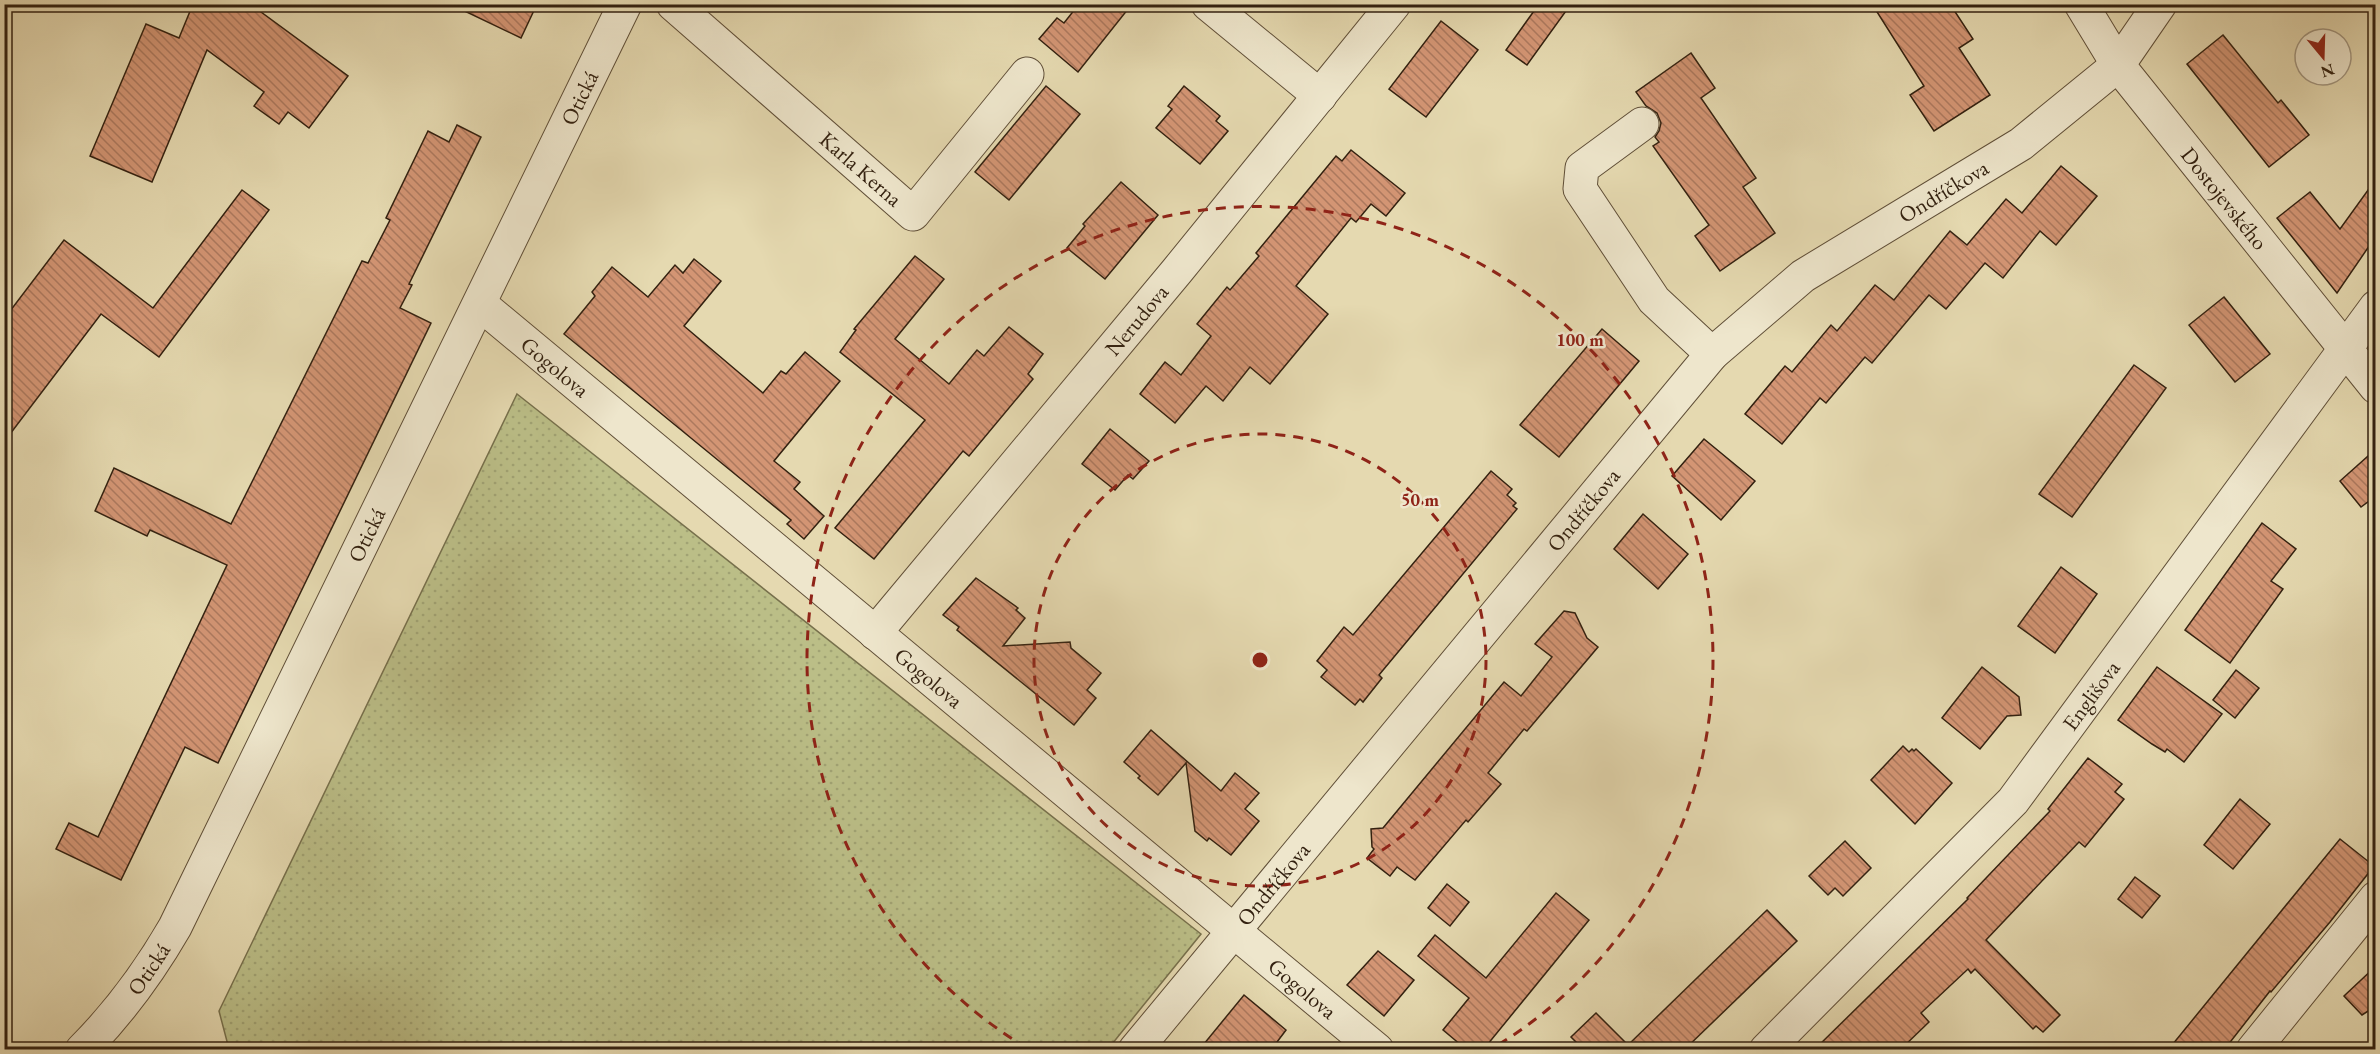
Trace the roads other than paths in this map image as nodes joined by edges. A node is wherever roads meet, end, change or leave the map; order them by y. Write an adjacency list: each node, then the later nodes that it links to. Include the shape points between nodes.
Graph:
1 (624, 4): 11 (street, Otická)
2 (673, 4): 8 (street, Karla Kerna, via 913,214)
3 (1208, 4): 9 (street)
4 (1394, 4): 9 (street, Nerudova)
5 (2080, 4): 7 (street, Dostojevského)
6 (2160, 4): 7 (street, Ondříčkova)
7 (2118, 64): 13 (street, Dostojevského); 14 (street, Ondříčkova, via 2021,144 1803,276)
8 (1027, 74)
9 (1320, 96): 16 (street, Nerudova)
10 (1642, 124): 14 (street, via 1582,168 1580,189 1654,300)
11 (480, 304): 16 (street, Gogolova); 19 (street, Otická, via 175,927 154,965)
12 (2376, 307): 13 (street, Englišova)
13 (2345, 349): 15 (street, Dostojevského); 22 (street, Englišova, via 2013,801)
14 (1712, 354): 18 (street, Ondříčkova)
15 (2376, 387)
16 (876, 633): 18 (street, Gogolova)
17 (2376, 898): 23 (street)
18 (1234, 930): 20 (street, Ondříčkova); 21 (street, Gogolova)
19 (81, 1050)
20 (1135, 1050)
21 (1377, 1050)
22 (1766, 1050)
23 (2253, 1050)

